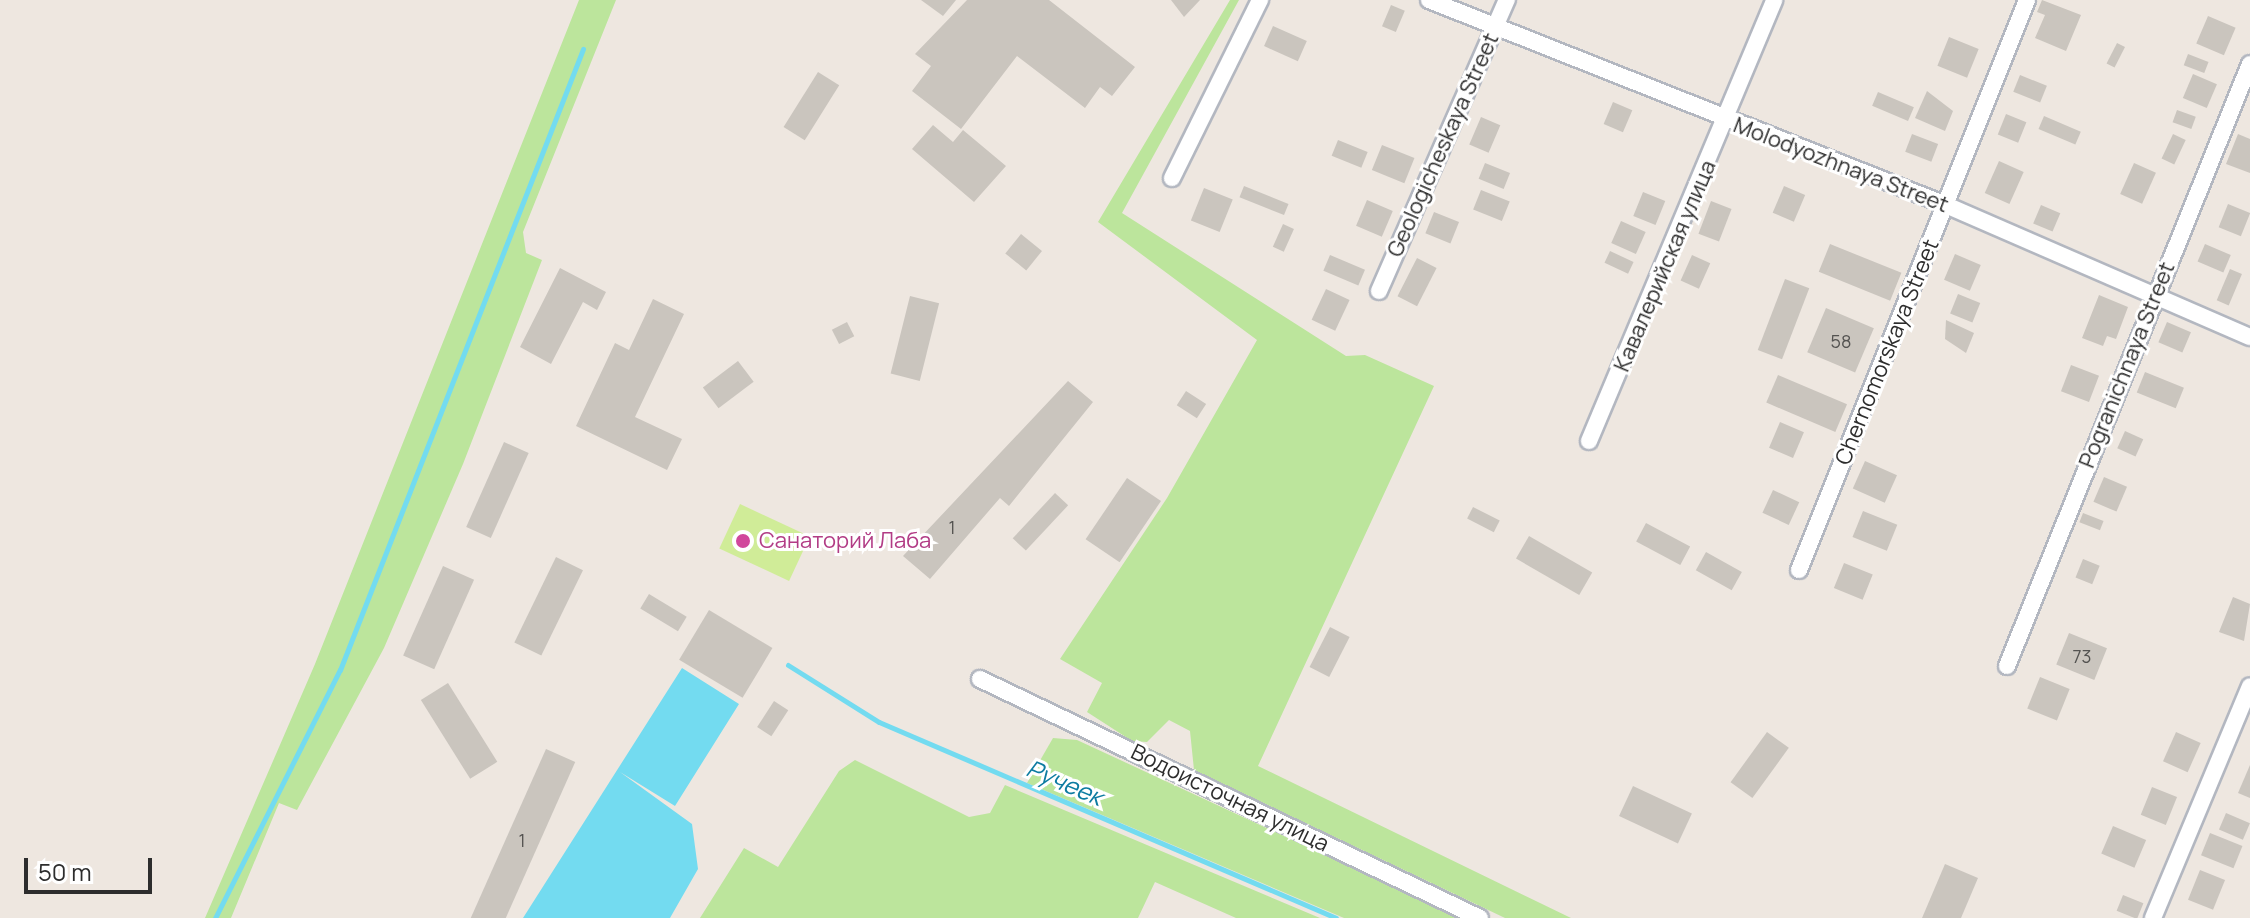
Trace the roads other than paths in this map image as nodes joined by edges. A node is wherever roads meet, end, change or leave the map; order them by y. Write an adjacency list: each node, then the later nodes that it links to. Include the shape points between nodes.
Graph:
1 (1260, 0): 9 (street)
2 (1429, 0): 6 (street, Molodyozhnaya Street)
3 (1507, 0): 6 (street, Geologicheskaya Street)
4 (1774, 0): 8 (street, Кавалерийская улица)
5 (2027, 0): 10 (street, Chernomorskaya Street)
6 (1495, 29): 8 (street, Molodyozhnaya Street); 11 (street, Geologicheskaya Street)
7 (2250, 64): 12 (street, Pogranichnaya Street)
8 (1728, 121): 10 (street, Molodyozhnaya Street); 14 (street, Кавалерийская улица)
9 (1172, 178)
10 (1946, 205): 12 (street, Molodyozhnaya Street); 15 (street, Chernomorskaya Street)
11 (1379, 291)
12 (2154, 297): 13 (street, Molodyozhnaya Street); 16 (street, Pogranichnaya Street)
13 (2250, 337)
14 (1589, 441)
15 (1799, 570)
16 (2007, 666)
17 (980, 679): 19 (street, Водоисточная улица)
18 (2250, 686): 20 (street)
19 (1480, 918)
20 (2153, 918)

